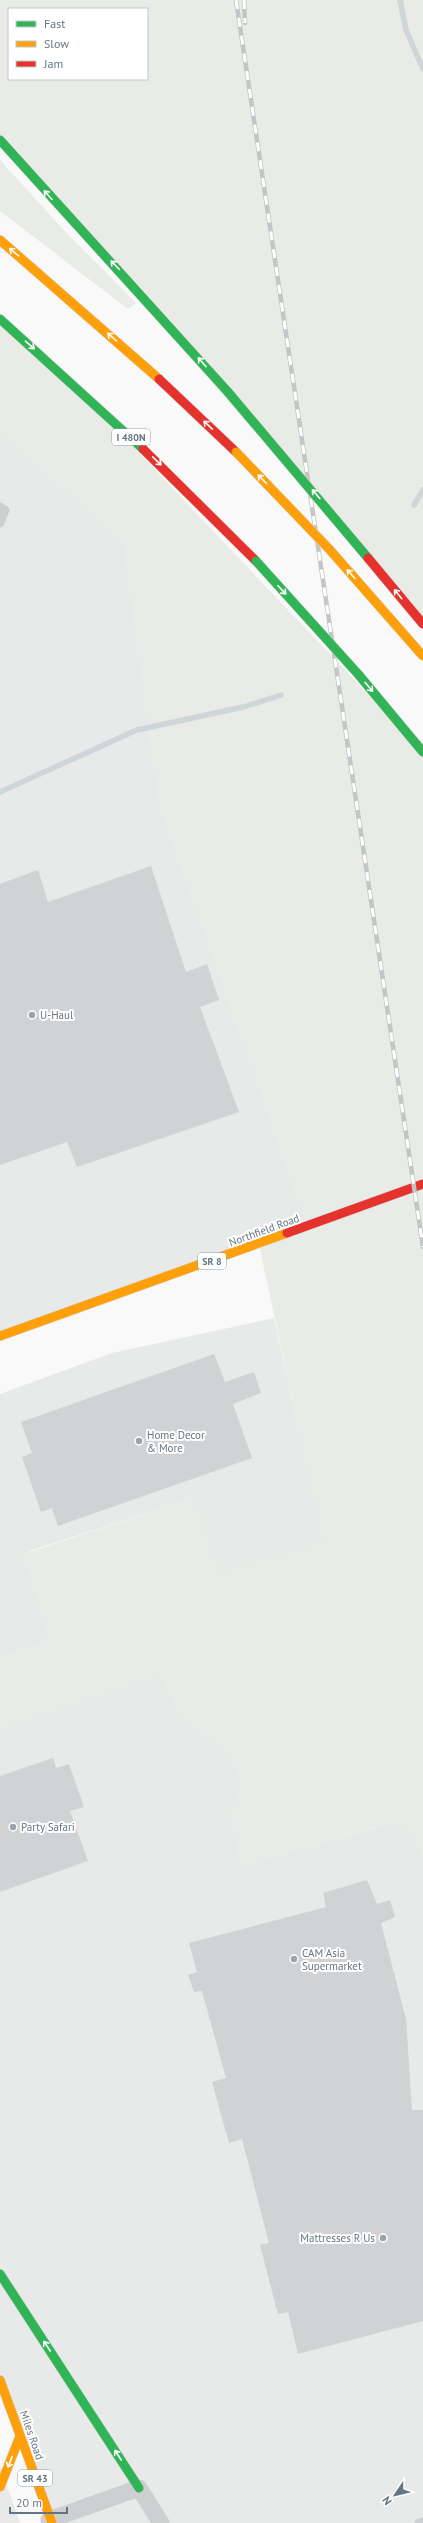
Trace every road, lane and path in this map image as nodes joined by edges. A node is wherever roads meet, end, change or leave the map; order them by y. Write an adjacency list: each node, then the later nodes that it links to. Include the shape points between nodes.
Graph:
1 (0, 140): 6 (main road, one-way to 1, bridge, via 228,392)
2 (0, 240): 7 (main road, one-way to 2, bridge, via 335,556 236,452 133,355)
3 (0, 320): 8 (main road, I 480N, one-way to 8, bridge, via 118,424 256,561 358,674)
4 (0, 506): 5 (lane, via 6,510)
5 (0, 523)
6 (423, 624)
7 (423, 656)
8 (423, 752)
9 (423, 1184): 10 (main road, Northfield Road / SR 8)
10 (0, 1336)
11 (0, 2274): 15 (main road, one-way to 11)
12 (0, 2380): 13 (main road, Miles Road / SR 43)
13 (20, 2436): 14 (main road, one-way to 14); 16 (main road, Miles Road / SR 43)
14 (0, 2487)
15 (139, 2488): 16 (street); 18 (street)
16 (48, 2522)
17 (423, 2522): 19 (lane)
18 (161, 2523)
19 (419, 2523)

